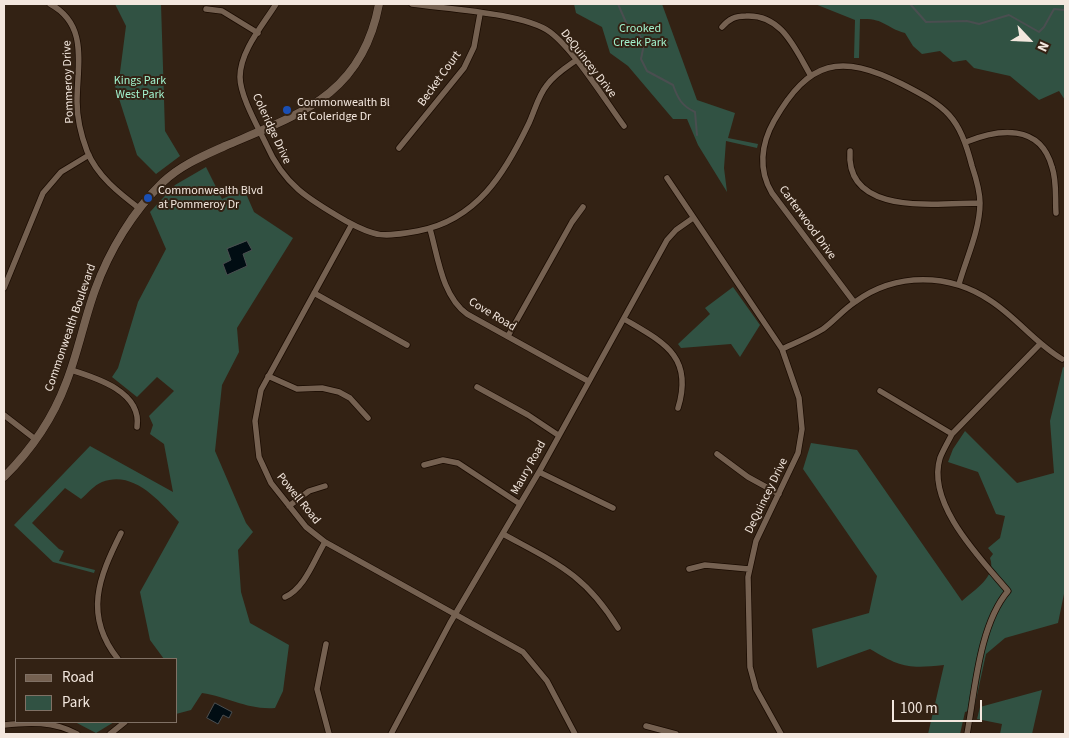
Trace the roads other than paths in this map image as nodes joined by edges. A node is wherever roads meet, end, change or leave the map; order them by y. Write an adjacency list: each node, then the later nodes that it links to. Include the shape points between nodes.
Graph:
1 (50, 4): 16 (street, Pommeroy Drive, via 69,18 78,35 78,113)
2 (276, 4): 8 (street, Coleridge Drive)
3 (379, 4): 12 (street, Commonwealth Boulevard, via 368,41 342,81 310,108)
4 (412, 4): 6 (street, DeQuincey Drive)
5 (206, 9): 8 (street, via 222,11)
6 (480, 14): 9 (street, DeQuincey Drive, via 522,19 540,26 558,39); 14 (street, Becket Court, via 474,47 464,68)
7 (722, 27): 10 (street, via 728,20 740,16 754,15 771,21 788,37)
8 (258, 33): 12 (street, Coleridge Drive, via 243,60 240,79)
9 (576, 61): 11 (street, DeQuincey Drive); 24 (street, Coleridge Drive, via 545,87 525,131 488,192 463,214)
10 (811, 76): 13 (street, Carterwood Drive, via 845,66 876,71 939,105 954,120); 28 (street, Carterwood Drive, via 790,95 769,129 763,149 763,171 772,193)
11 (624, 126)
12 (260, 131): 20 (street, Commonwealth Boulevard, via 182,167 163,182); 23 (street, Coleridge Drive, via 275,164 291,185 311,201)
13 (966, 142): 18 (street, Carterwood Drive); 21 (street, via 1006,132 1025,135 1034,141 1045,151 1053,168)
14 (399, 148)
15 (850, 151): 18 (street, via 851,168 858,180 867,190 885,200 900,203)
16 (89, 156): 20 (street, Pommeroy Drive, via 110,184); 26 (street, via 61,172 47,187)
17 (667, 178): 22 (street, DeQuincey Drive)
18 (980, 203): 25 (street, Carterwood Drive)
19 (583, 207): 30 (street)
20 (140, 209): 35 (street, Commonwealth Boulevard, via 103,269)
21 (1056, 213)
22 (693, 218): 29 (street, Maury Road, via 667,240); 33 (street, DeQuincey Drive)
23 (352, 224): 24 (street, Coleridge Drive, via 370,234 383,236); 27 (street, Powell Road)
24 (430, 229): 30 (street, Cove Road, via 451,298 464,312)
25 (959, 284): 28 (street, via 903,281); 31 (street, via 993,302)
26 (4, 288)
27 (314, 293): 32 (street); 36 (street, Powell Road)
28 (854, 302): 33 (street, via 823,328)
29 (624, 319): 37 (street, Maury Road); 40 (street, via 660,340 675,356 683,382)
30 (508, 336): 37 (street, Cove Road)
31 (1040, 344): 34 (street); 44 (street)
32 (407, 345)
33 (782, 349): 52 (street, DeQuincey Drive, via 799,398 802,429 795,462)
34 (1062, 358)
35 (71, 370): 43 (street, via 102,380 119,390 136,410); 46 (street, Commonwealth Boulevard, via 54,409)
36 (268, 376): 42 (street, via 297,389 322,388 339,392 355,402); 54 (street, Powell Road, via 257,406 257,447 267,476)
37 (588, 381): 45 (street, Maury Road)
38 (477, 387): 45 (street, via 528,414)
39 (880, 391): 44 (street)
40 (678, 408)
41 (4, 415): 46 (street)
42 (368, 418)
43 (137, 426)
44 (952, 434): 76 (street, via 940,458 939,486 950,515 967,544 1008,590 999,601 988,633)
45 (558, 435): 49 (street, Maury Road)
46 (35, 439): 50 (street, Commonwealth Boulevard)
47 (717, 454): 52 (street, via 748,477)
48 (424, 465): 53 (street, via 443,460 458,463)
49 (539, 472): 53 (street, Maury Road); 55 (street)
50 (4, 477)
51 (325, 486): 54 (street, via 309,491)
52 (779, 494): 60 (street, DeQuincey Drive, via 756,541)
53 (520, 504): 57 (street, Maury Road)
54 (289, 506): 58 (street, Powell Road, via 306,527)
55 (612, 508)
56 (121, 533): 65 (street, via 101,575 97,600 100,628)
57 (503, 534): 62 (street, Maury Road); 63 (street, via 565,568 583,582)
58 (325, 542): 61 (street, via 300,585); 62 (street, Powell Road)
59 (689, 569): 60 (street, via 704,565)
60 (749, 569): 75 (street, DeQuincey Drive, via 750,666 756,689)
61 (285, 597)
62 (456, 614): 72 (street, Maury Road); 73 (street, Powell Road, via 504,640 531,660)
63 (618, 628)
64 (326, 644): 71 (street, via 317,689)
65 (117, 658)
66 (124, 723): 70 (street)
67 (4, 725): 69 (street, via 52,724)
68 (646, 726): 74 (street)
69 (77, 734)
70 (110, 734)
71 (329, 734)
72 (390, 734)
73 (575, 734)
74 (676, 734)
75 (781, 734)
76 (967, 734)

